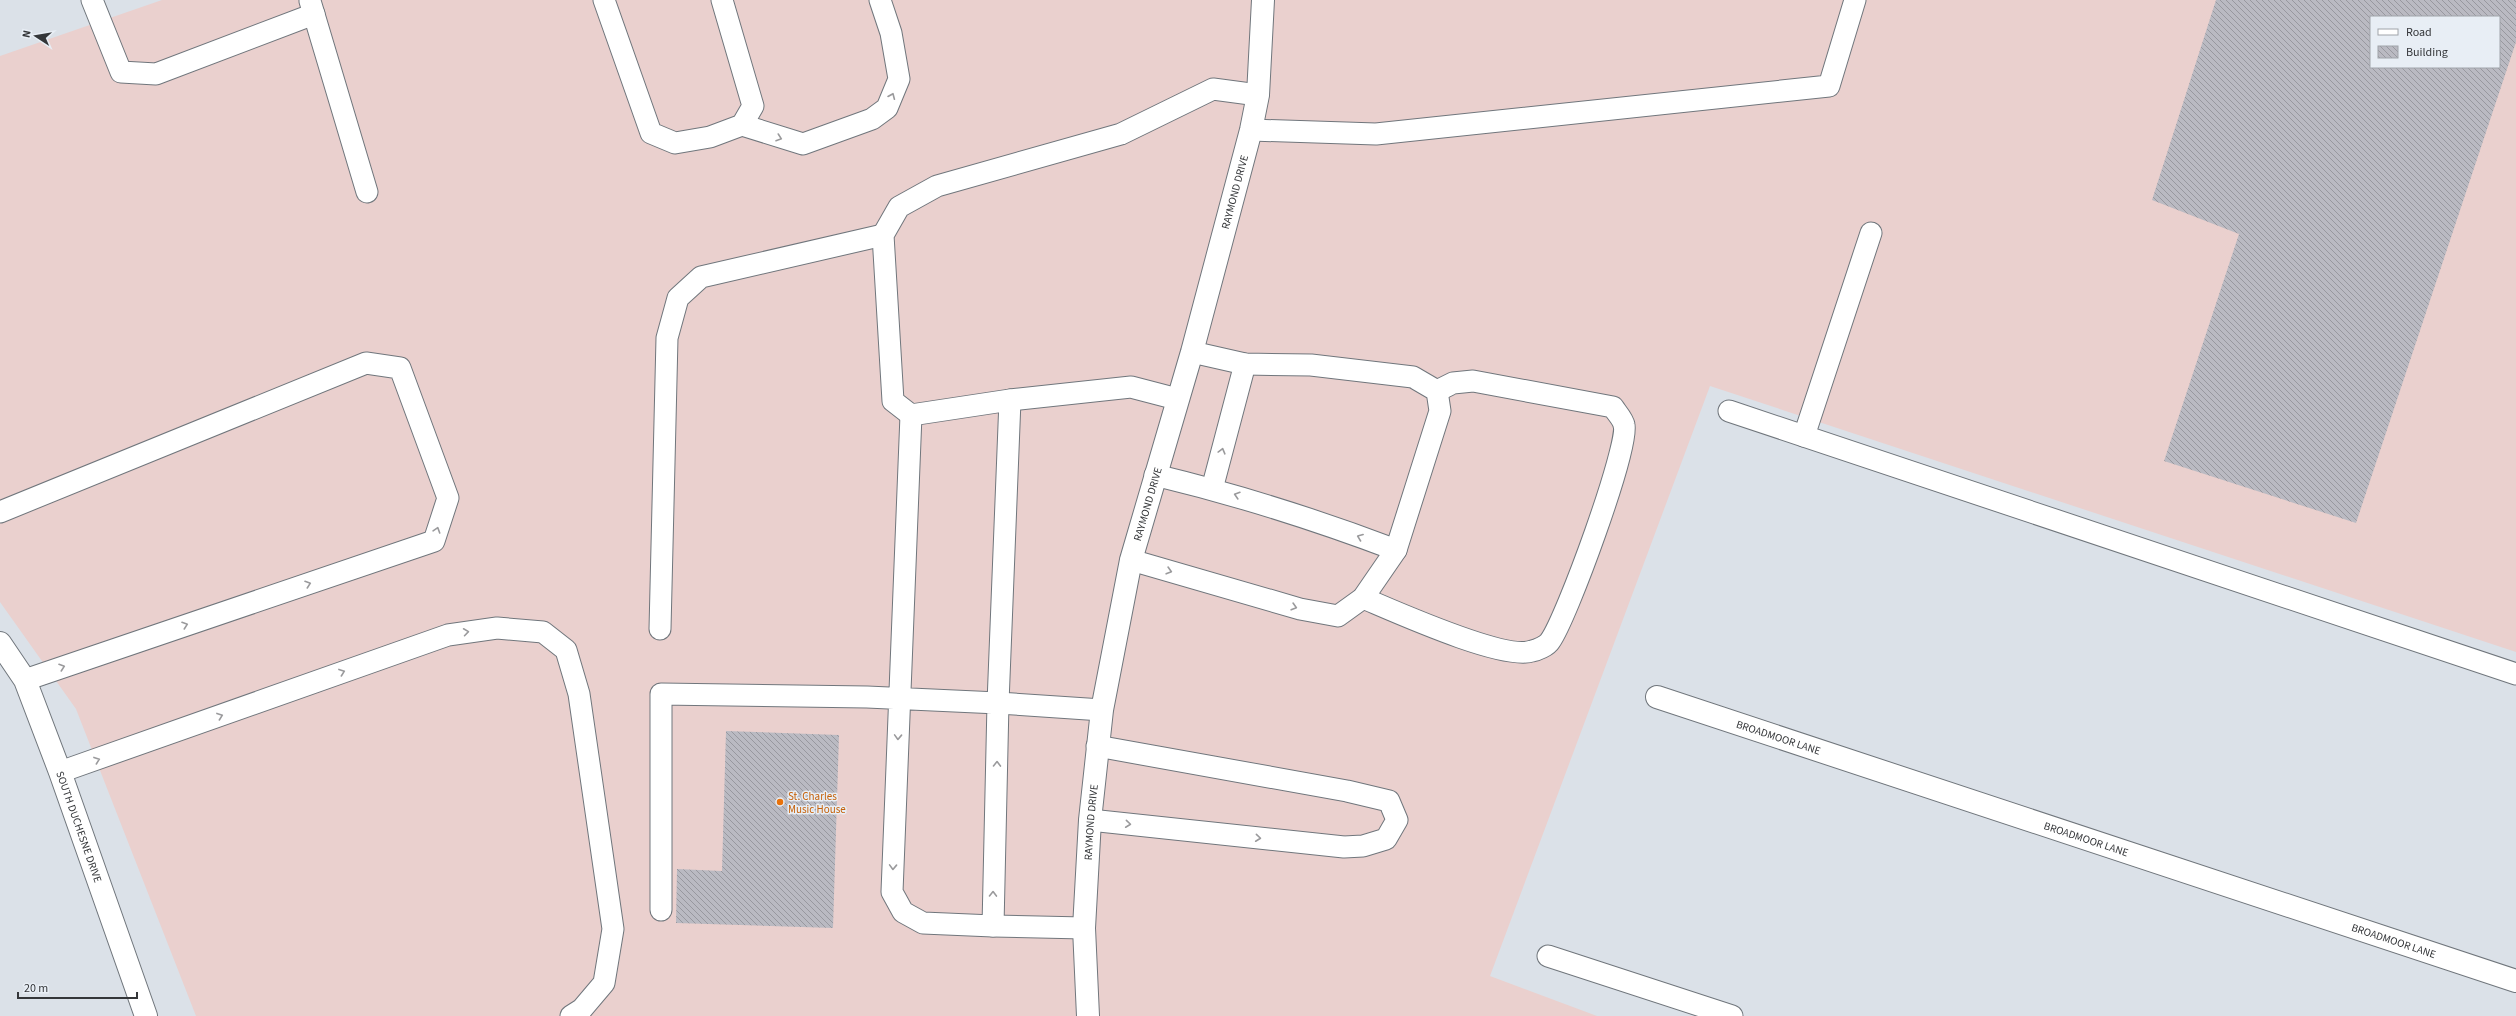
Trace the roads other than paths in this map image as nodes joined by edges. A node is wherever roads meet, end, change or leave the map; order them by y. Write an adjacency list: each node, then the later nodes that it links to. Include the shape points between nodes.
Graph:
1 (92, 0): 7 (lane, via 120,72 156,74)
2 (604, 0): 9 (lane, via 651,133 675,143 710,137)
3 (722, 0): 9 (lane, via 753,106)
4 (880, 0): 9 (lane, one-way to 4, via 803,144 872,119 886,108 899,79 892,33)
5 (1263, 0): 8 (street, RAYMOND DRIVE)
6 (1855, 0): 10 (lane, via 1829,86 1376,134)
7 (312, 7): 11 (lane)
8 (1258, 95): 10 (street, RAYMOND DRIVE); 13 (lane, via 1212,89 1121,134 937,186 899,207)
9 (742, 125)
10 (1251, 130): 14 (street, RAYMOND DRIVE)
11 (367, 192)
12 (1871, 233): 21 (lane)
13 (883, 235): 20 (lane, via 893,401); 28 (lane, via 701,277 678,298 667,338)
14 (1192, 352): 15 (lane); 17 (street, RAYMOND DRIVE)
15 (1245, 364): 16 (lane, via 1311,365 1413,377); 23 (lane, one-way to 15)
16 (1436, 391): 25 (lane, via 1440,411); 27 (lane, via 1453,383 1472,381 1613,407 1624,425 1622,453 1574,591 1550,643 1531,652 1512,652 1442,632)
17 (1177, 399): 18 (lane, via 1131,387); 22 (street, RAYMOND DRIVE)
18 (1010, 400): 20 (lane); 34 (lane)
19 (1729, 411): 21 (lane)
20 (911, 415): 33 (lane)
21 (1804, 436): 30 (lane)
22 (1155, 475): 23 (lane); 26 (street, RAYMOND DRIVE)
23 (1212, 489): 25 (lane, one-way to 23, via 1319,521)
24 (0, 512): 31 (lane, one-way to 24, via 434,541 448,498 400,368 366,362)
25 (1396, 550): 27 (lane)
26 (1131, 560): 27 (lane, one-way to 27, via 1300,609 1338,616); 35 (street, RAYMOND DRIVE)
27 (1363, 598)
28 (660, 629)
29 (0, 643): 31 (street, SOUTH DUCHESNE DRIVE)
30 (2516, 674)
31 (25, 680): 37 (street, SOUTH DUCHESNE DRIVE)
32 (1657, 697): 43 (street, BROADMOOR LANE)
33 (900, 698): 34 (lane); 39 (lane, via 661,694); 40 (lane, one-way to 40, via 892,892 903,912 923,923)
34 (998, 703): 35 (lane); 40 (lane, one-way to 34)
35 (1102, 710): 36 (street, RAYMOND DRIVE)
36 (1097, 746): 38 (street, RAYMOND DRIVE); 38 (lane, one-way to 36, via 1344,847 1363,846 1386,839 1397,820 1389,801 1347,791)
37 (60, 772): 44 (street, SOUTH DUCHESNE DRIVE); 45 (lane, one-way to 45, via 448,635 497,628 542,632 566,650 579,694 613,929 604,982 582,1009)
38 (1090, 820): 41 (street, RAYMOND DRIVE)
39 (661, 910)
40 (993, 926): 41 (lane)
41 (1084, 928): 46 (street, RAYMOND DRIVE)
42 (1548, 956): 47 (lane)
43 (2516, 981)
44 (146, 1016)
45 (571, 1016)
46 (1088, 1016)
47 (1732, 1016)

